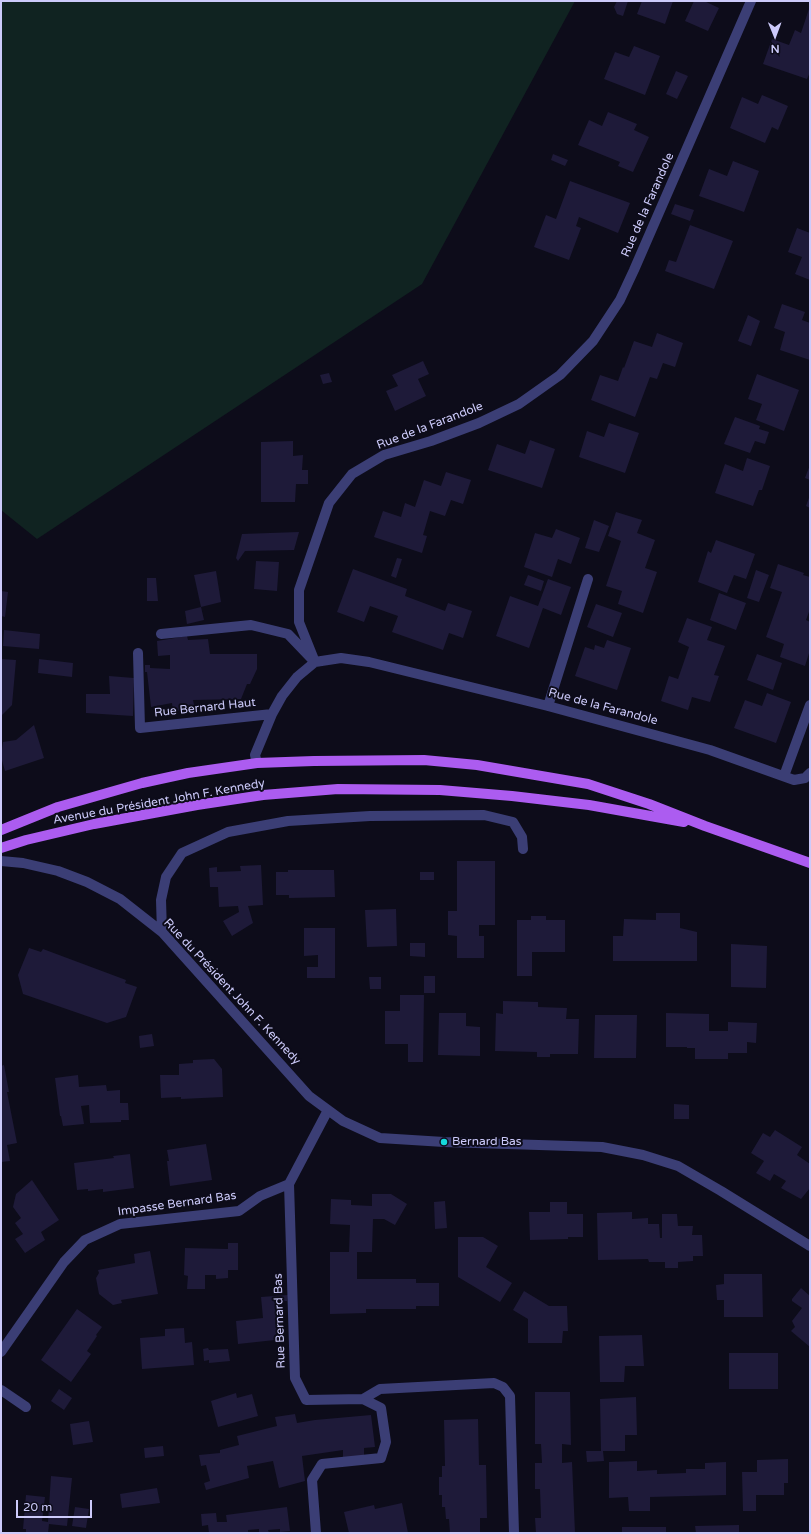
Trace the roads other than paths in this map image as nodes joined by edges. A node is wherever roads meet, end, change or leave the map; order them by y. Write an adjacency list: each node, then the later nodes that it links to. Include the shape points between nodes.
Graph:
1 (751, 1): 5 (street, Rue de la Farandole, via 634,270 620,300 593,341 560,375 518,404 479,423 384,455 352,474 329,503 298,590 299,622)
2 (588, 579): 7 (street)
3 (162, 634): 5 (street, via 250,625 288,634)
4 (138, 654): 8 (street, Rue Bernard Haut, via 140,728)
5 (315, 662): 7 (street, Rue de la Farandole, via 341,658 369,662); 8 (street, Rue Bernard Haut, via 297,676)
6 (810, 705): 10 (street)
7 (548, 706): 10 (street, Rue de la Farandole, via 710,750)
8 (272, 714): 9 (street, Rue Bernard Haut, via 255,755)
9 (257, 763): 12 (main road, Avenue du Président John F. Kennedy, via 424,760 477,765 588,784); 13 (main road, Avenue du Président John F. Kennedy, via 142,783 58,807)
10 (784, 776): 11 (street, Rue de la Farandole, via 794,780)
11 (808, 778)
12 (706, 826): 14 (main road, Avenue du Président John F. Kennedy, via 589,805 512,796 440,790 338,789 263,795 189,807 94,824); 17 (main road, Avenue du Président John F. Kennedy)
13 (1, 830)
14 (1, 848)
15 (523, 849): 18 (street, via 522,837 512,822 484,815 370,816 296,820 228,832 182,854 166,877 161,900)
16 (1, 861): 18 (street, Rue du Président John F. Kennedy, via 58,871 88,882 120,899)
17 (810, 863)
18 (162, 932): 19 (street, Rue du Président John F. Kennedy, via 309,1096)
19 (328, 1110): 20 (street, Rue Bernard Bas); 21 (street, via 343,1121 380,1138 594,1147 643,1155 678,1166)
20 (289, 1184): 22 (street, Impasse Bernard Bas, via 260,1196 239,1211 120,1224 85,1240 64,1262); 24 (street, Rue Bernard Bas, via 295,1378 306,1400)
21 (810, 1246)
22 (1, 1352)
23 (1, 1390): 25 (street)
24 (363, 1399): 26 (street, Rue Bernard Bas, via 381,1408 386,1442 380,1458 322,1464 312,1480); 27 (street, via 380,1389 494,1383 503,1387 510,1396)
25 (26, 1407)
26 (316, 1533)
27 (514, 1533)

